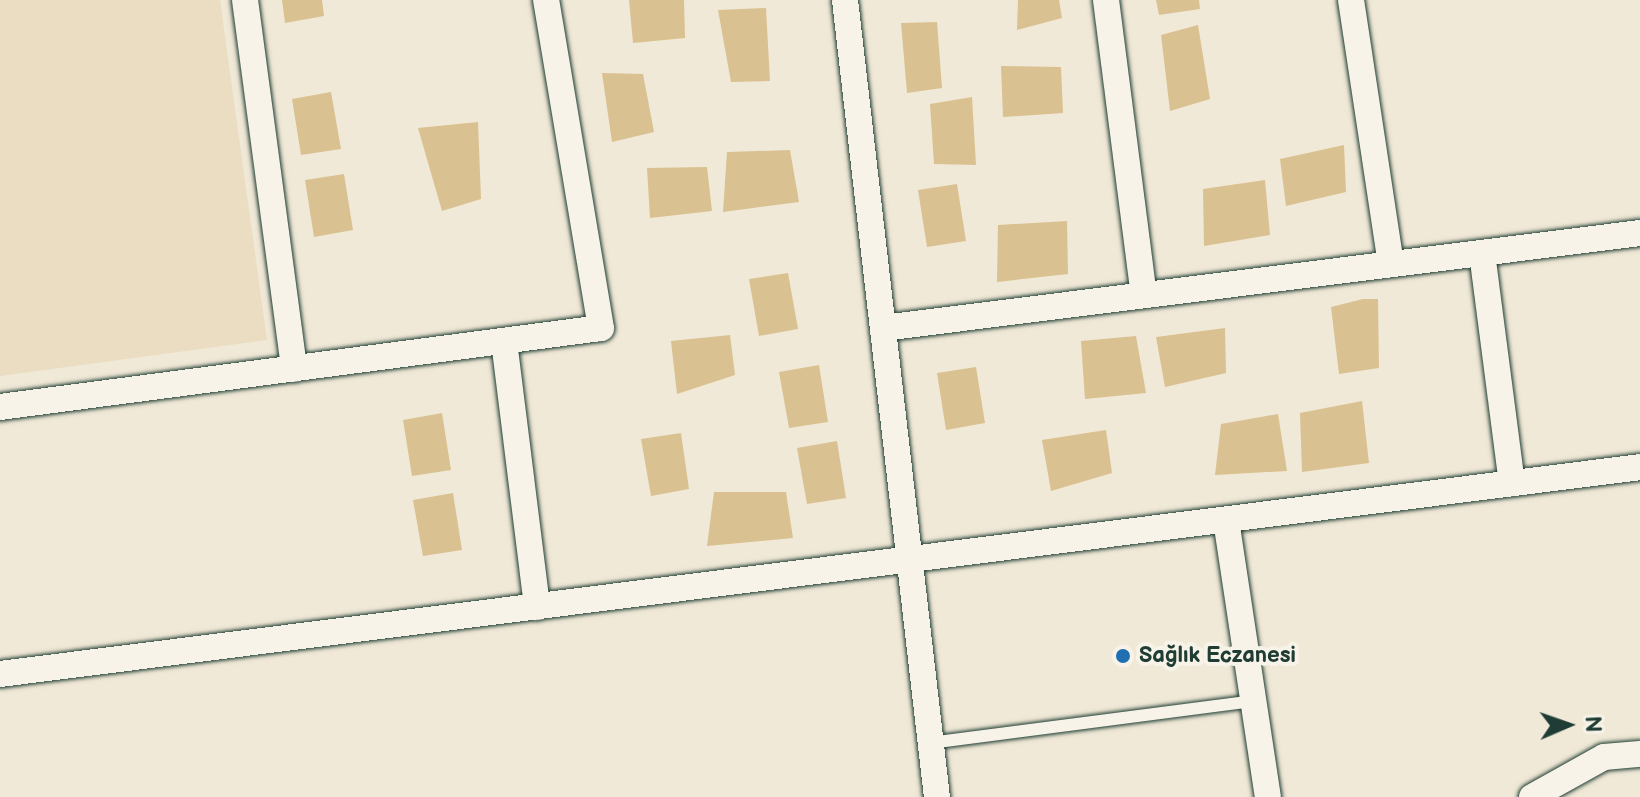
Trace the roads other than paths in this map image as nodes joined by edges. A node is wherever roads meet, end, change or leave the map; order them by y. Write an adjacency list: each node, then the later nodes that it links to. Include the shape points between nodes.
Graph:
1 (245, 0): 12 (street)
2 (546, 0): 11 (street, via 601,328)
3 (845, 0): 10 (street)
4 (1106, 0): 9 (street)
5 (1351, 0): 8 (street)
6 (1640, 233): 7 (street)
7 (1482, 253): 8 (street); 15 (street)
8 (1391, 264): 9 (street)
9 (1144, 295): 10 (street)
10 (883, 328): 17 (street)
11 (504, 341): 12 (street); 18 (street)
12 (294, 369): 13 (street)
13 (0, 407)
14 (1640, 467): 15 (street)
15 (1512, 483): 16 (street)
16 (1226, 520): 17 (street); 20 (street)
17 (910, 560): 18 (street); 21 (street)
18 (537, 607): 19 (street)
19 (0, 674)
20 (1254, 701): 21 (lane); 24 (street)
21 (930, 743): 23 (street)
22 (1640, 754): 25 (street, via 1604,757)
23 (937, 797)
24 (1268, 797)
25 (1532, 797)

